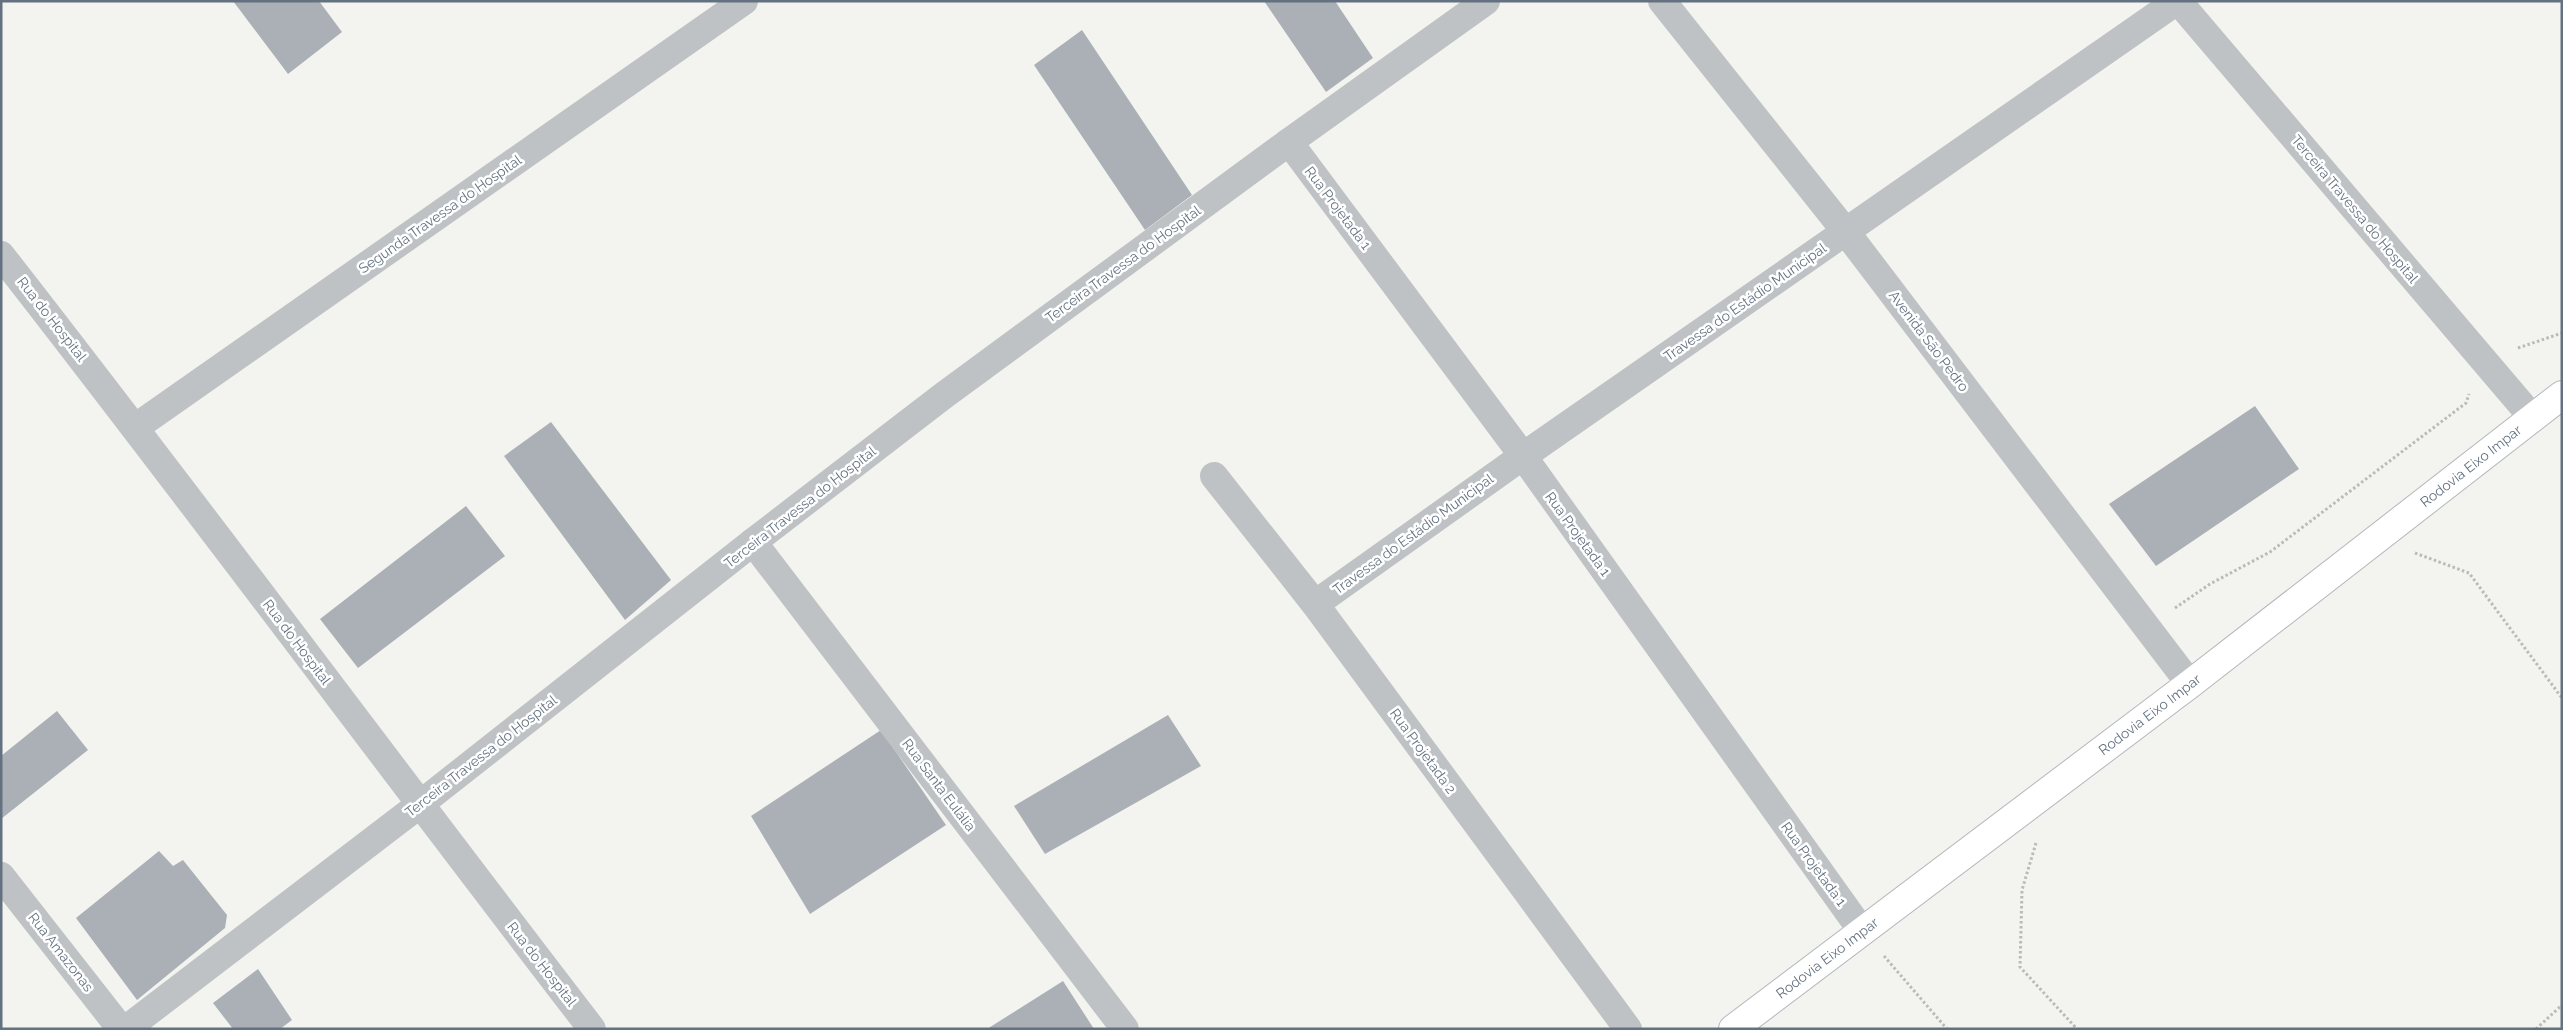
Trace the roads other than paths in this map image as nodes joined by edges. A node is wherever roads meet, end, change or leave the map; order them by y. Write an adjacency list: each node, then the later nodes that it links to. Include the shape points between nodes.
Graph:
1 (744, 1): 10 (street, Segunda Travessa do Hospital)
2 (1486, 1): 5 (street, Terceira Travessa do Hospital)
3 (1662, 1): 6 (street, Avenida São Pedro)
4 (2177, 1): 6 (street, Travessa do Estádio Municipal); 9 (street, Terceira Travessa do Hospital)
5 (1289, 142): 11 (street, Rua Projetada 1); 13 (street, Terceira Travessa do Hospital, via 943,396)
6 (1846, 232): 11 (street, Travessa do Estádio Municipal); 15 (street, Avenida São Pedro)
7 (1, 255): 10 (street, Rua do Hospital)
8 (2562, 395): 9 (street, Rodovia Eixo Impar)
9 (2532, 417): 15 (street, Rodovia Eixo Impar)
10 (136, 428): 16 (street, Rua do Hospital)
11 (1522, 456): 14 (street, Travessa do Estádio Municipal); 18 (street, Rua Projetada 1)
12 (1214, 476): 14 (street, Rua Projetada 2)
13 (753, 542): 16 (street, Terceira Travessa do Hospital); 22 (street, Rua Santa Eulália)
14 (1315, 604): 23 (street, Rua Projetada 2)
15 (2190, 684): 18 (street, Rodovia Eixo Impar)
16 (419, 805): 20 (street, Terceira Travessa do Hospital); 21 (street, Rua do Hospital)
17 (1, 876): 19 (street, Rua Amazonas)
18 (1862, 931): 24 (street, Rodovia Eixo Impar)
19 (121, 1029)
20 (126, 1029)
21 (592, 1029)
22 (1125, 1029)
23 (1628, 1029)
24 (1734, 1029)

